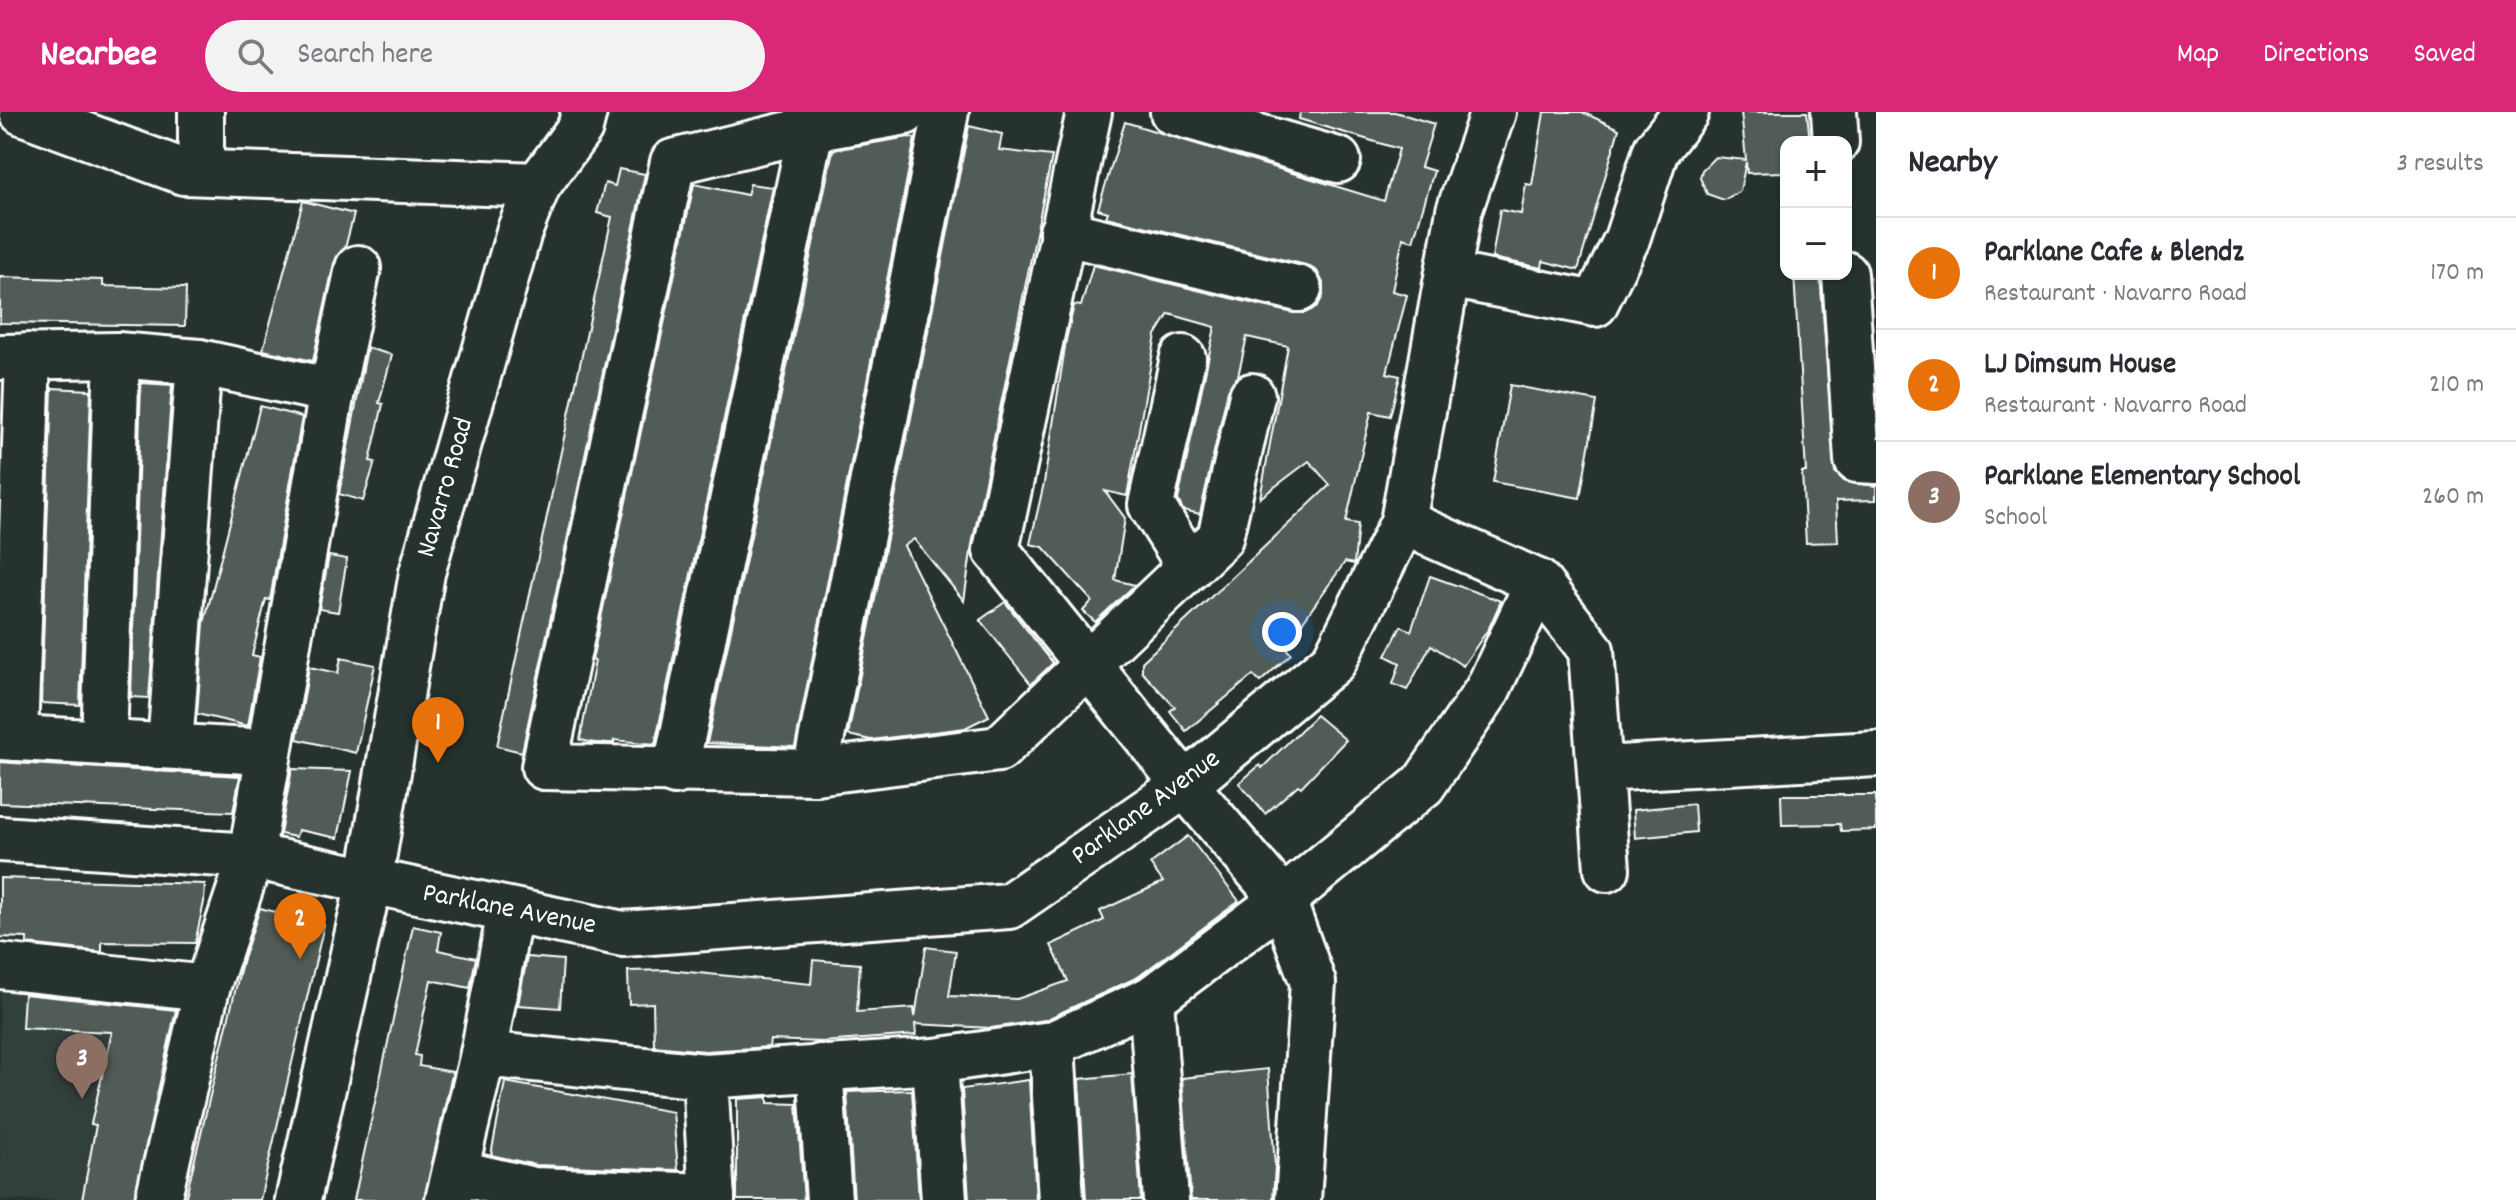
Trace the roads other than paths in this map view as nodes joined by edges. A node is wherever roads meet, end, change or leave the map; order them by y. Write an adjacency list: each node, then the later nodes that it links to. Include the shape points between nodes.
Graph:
1 (22, 112): 14 (street, via 184,172)
2 (201, 112): 14 (street)
3 (584, 112): 15 (street, Navarro Road, via 580,128)
4 (905, 112): 11 (street)
5 (946, 112): 39 (street)
6 (1089, 112): 16 (street)
7 (1173, 112): 13 (street)
8 (1493, 112): 18 (street, Parklane Avenue, via 1459,211)
9 (1686, 112): 18 (street, via 1656,150 1627,239 1595,304)
10 (1834, 112): 12 (street)
11 (811, 129): 38 (street); 38 (street, via 673,162 544,767)
12 (1836, 136)
13 (1338, 160)
14 (201, 172): 15 (street)
15 (538, 185): 44 (street, Navarro Road, via 519,232 422,573)
16 (1062, 232): 20 (street); 31 (street, via 996,550)
17 (358, 268): 25 (street)
18 (1449, 275): 28 (street, Parklane Avenue)
19 (1845, 280): 27 (street, via 1857,460)
20 (1299, 289)
21 (117, 355): 22 (street); 24 (street); 33 (street)
22 (14, 356): 32 (street)
23 (1183, 358): 29 (street, via 1151,505)
24 (199, 362): 25 (street); 34 (street)
25 (332, 391): 35 (street)
26 (1252, 396): 29 (street, via 1220,538)
27 (1876, 461)
28 (1403, 522): 30 (street); 40 (street, Parklane Avenue, via 1334,661)
29 (1190, 567): 31 (street)
30 (1538, 582): 37 (street, via 1591,650); 45 (street, via 1487,691 1423,785)
31 (1088, 664): 39 (street, via 999,749); 40 (street)
32 (8, 738): 33 (street)
33 (104, 743): 34 (street)
34 (170, 746): 35 (street)
35 (267, 752): 42 (street)
36 (1876, 754): 37 (street)
37 (1600, 769): 43 (street)
38 (675, 772): 39 (street)
39 (815, 772)
40 (1185, 785): 45 (street); 46 (street, Parklane Avenue, via 1009,906 623,934)
41 (0, 839): 42 (street, Parklane Avenue)
42 (251, 856): 44 (street, Parklane Avenue); 48 (street)
43 (1607, 869)
44 (369, 883): 46 (street, Parklane Avenue); 58 (street, Navarro Road)
45 (1283, 900): 49 (street); 63 (street, via 1313,983)
46 (510, 912): 51 (street)
47 (0, 966): 48 (street)
48 (207, 988): 57 (street)
49 (1151, 999): 50 (street); 62 (street)
50 (1052, 1044): 52 (street); 61 (street)
51 (483, 1054): 54 (street); 55 (street)
52 (935, 1061): 53 (street); 60 (street)
53 (820, 1067): 54 (street); 59 (street)
54 (705, 1076): 56 (street)
55 (452, 1186): 56 (street)
56 (712, 1198)
57 (158, 1200)
58 (298, 1200)
59 (829, 1200)
60 (944, 1200)
61 (1061, 1200)
62 (1166, 1200)
63 (1298, 1200)

